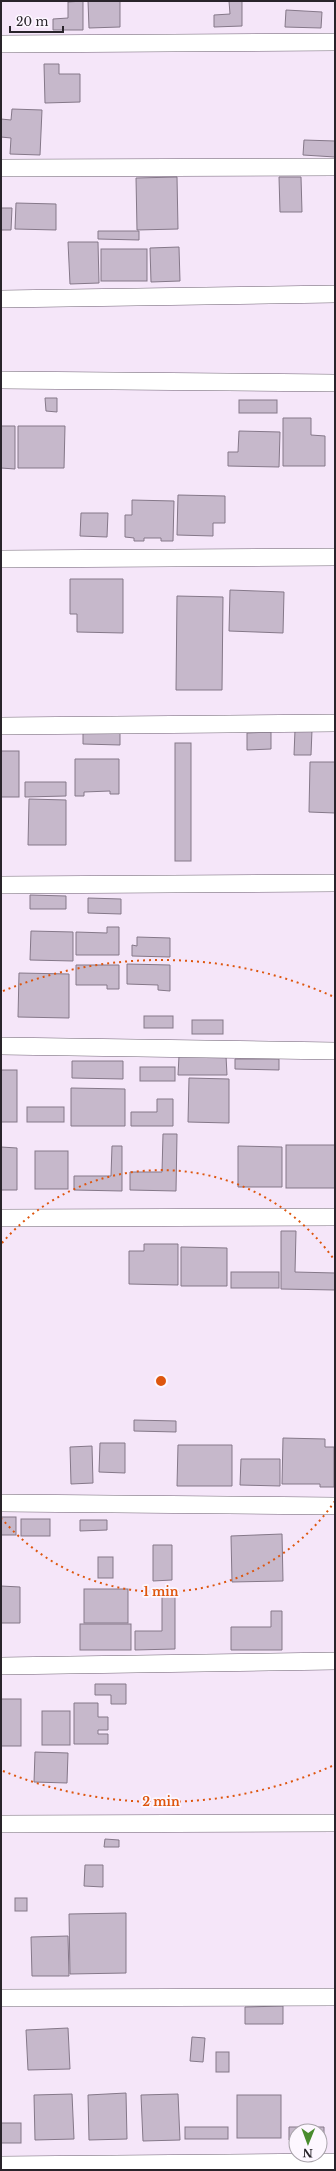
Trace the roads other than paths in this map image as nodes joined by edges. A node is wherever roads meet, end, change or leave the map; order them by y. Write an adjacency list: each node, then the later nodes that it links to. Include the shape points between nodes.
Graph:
1 (335, 42): 2 (street)
2 (1, 44)
3 (335, 166): 4 (street)
4 (1, 168)
5 (335, 294): 6 (street)
6 (1, 299)
7 (1, 380): 8 (street)
8 (335, 383)
9 (335, 557): 10 (street)
10 (1, 559)
11 (335, 723): 12 (street)
12 (1, 726)
13 (335, 883): 14 (street)
14 (1, 885)
15 (1, 1046): 16 (street)
16 (335, 1051)
17 (335, 1217): 18 (street)
18 (1, 1218)
19 (1, 1503): 20 (street)
20 (335, 1506)
21 (335, 1661): 22 (street)
22 (1, 1666)
23 (335, 1823): 24 (street)
24 (1, 1824)
25 (335, 1997): 26 (street)
26 (1, 1998)
27 (335, 2162): 28 (street)
28 (1, 2165)

